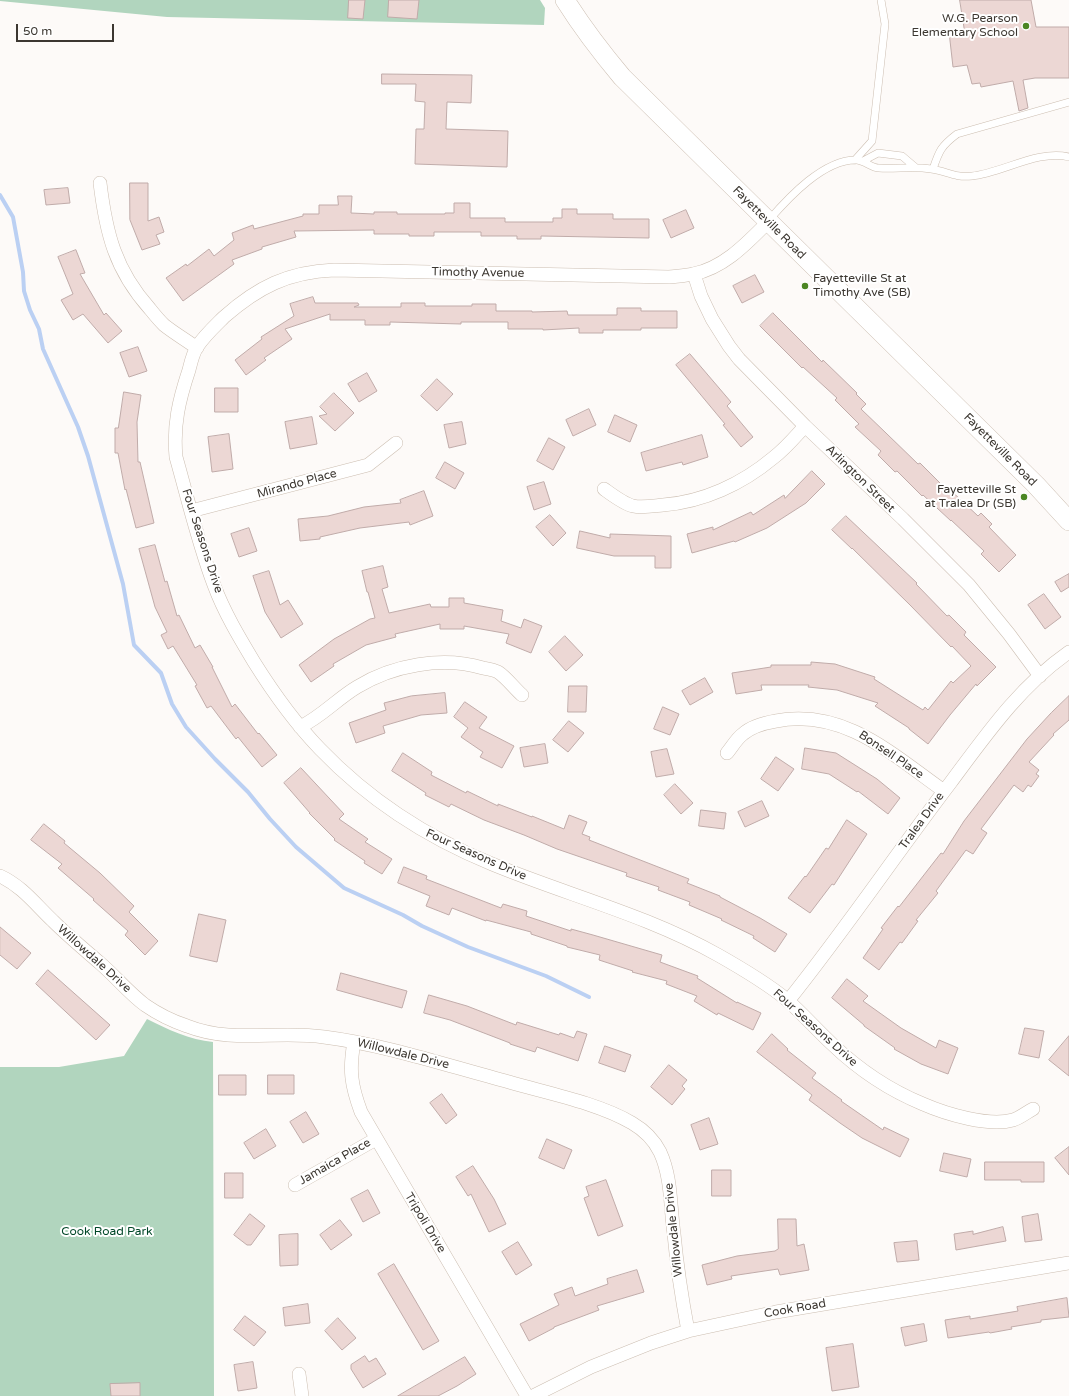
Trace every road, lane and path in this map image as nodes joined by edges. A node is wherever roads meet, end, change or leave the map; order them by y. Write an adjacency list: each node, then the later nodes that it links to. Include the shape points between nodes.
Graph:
1 (565, 0): 10 (main road, Fayetteville Road, via 599,50 622,77)
2 (881, 0): 5 (lane, via 885,24 872,141)
3 (1069, 102): 8 (lane, via 957,134 944,143)
4 (1069, 157): 8 (lane, via 1046,156 973,176 956,176)
5 (855, 160): 6 (lane); 10 (lane, via 820,172 786,201)
6 (863, 161): 7 (lane, via 876,168); 7 (lane, via 878,153 902,156)
7 (915, 167): 8 (lane)
8 (933, 169)
9 (100, 183): 12 (street, via 108,233 125,277 141,300 163,324)
10 (768, 222): 11 (street, Timothy Avenue, via 742,248 714,268); 17 (main road, Fayetteville Road, via 1030,479)
11 (694, 274): 12 (street, Timothy Avenue, via 669,277 317,271 277,282 242,302 219,322); 13 (street, Arlington Street, via 701,296 728,346)
12 (196, 348): 16 (street, Four Seasons Drive, via 183,388 175,429 176,457)
13 (805, 426): 15 (street, via 774,458 754,472 737,483 700,498 672,505 631,506); 19 (street, Arlington Street, via 969,585)
14 (396, 443): 16 (street, Mirando Place, via 368,465)
15 (604, 489)
16 (191, 511): 21 (street, Four Seasons Drive, via 214,586 229,619 276,697)
17 (1069, 521)
18 (1069, 652): 19 (street, Tralea Drive)
19 (1040, 676): 23 (street, Tralea Drive, via 989,731)
20 (522, 696): 21 (street, via 498,672 469,664 423,664 380,676 358,687)
21 (300, 727): 25 (street, Four Seasons Drive, via 346,774 422,830 491,864 691,940)
22 (728, 753): 23 (street, Bonsell Place, via 742,734 760,724 786,719 820,720 851,729 878,743)
23 (944, 791): 25 (street, Tralea Drive)
24 (0, 876): 26 (street, Willowdale Drive, via 24,891 143,1004 173,1021 215,1035 322,1036)
25 (788, 1001): 27 (street, Four Seasons Drive, via 856,1065 903,1096 960,1117 985,1121 1014,1120)
26 (354, 1042): 28 (street, Tripoli Drive, via 351,1067 353,1091 360,1112); 31 (street, Willowdale Drive, via 375,1045 574,1100 632,1122 645,1132 660,1152 668,1178)
27 (1033, 1109)
28 (376, 1139): 29 (street, Jamaica Place); 34 (street, Tripoli Drive)
29 (295, 1185)
30 (1069, 1263): 31 (street, Cook Road, via 776,1312)
31 (688, 1331): 35 (street, Cook Road, via 591,1366)
32 (299, 1374): 33 (street)
33 (302, 1396)
34 (527, 1396)
35 (533, 1396)

